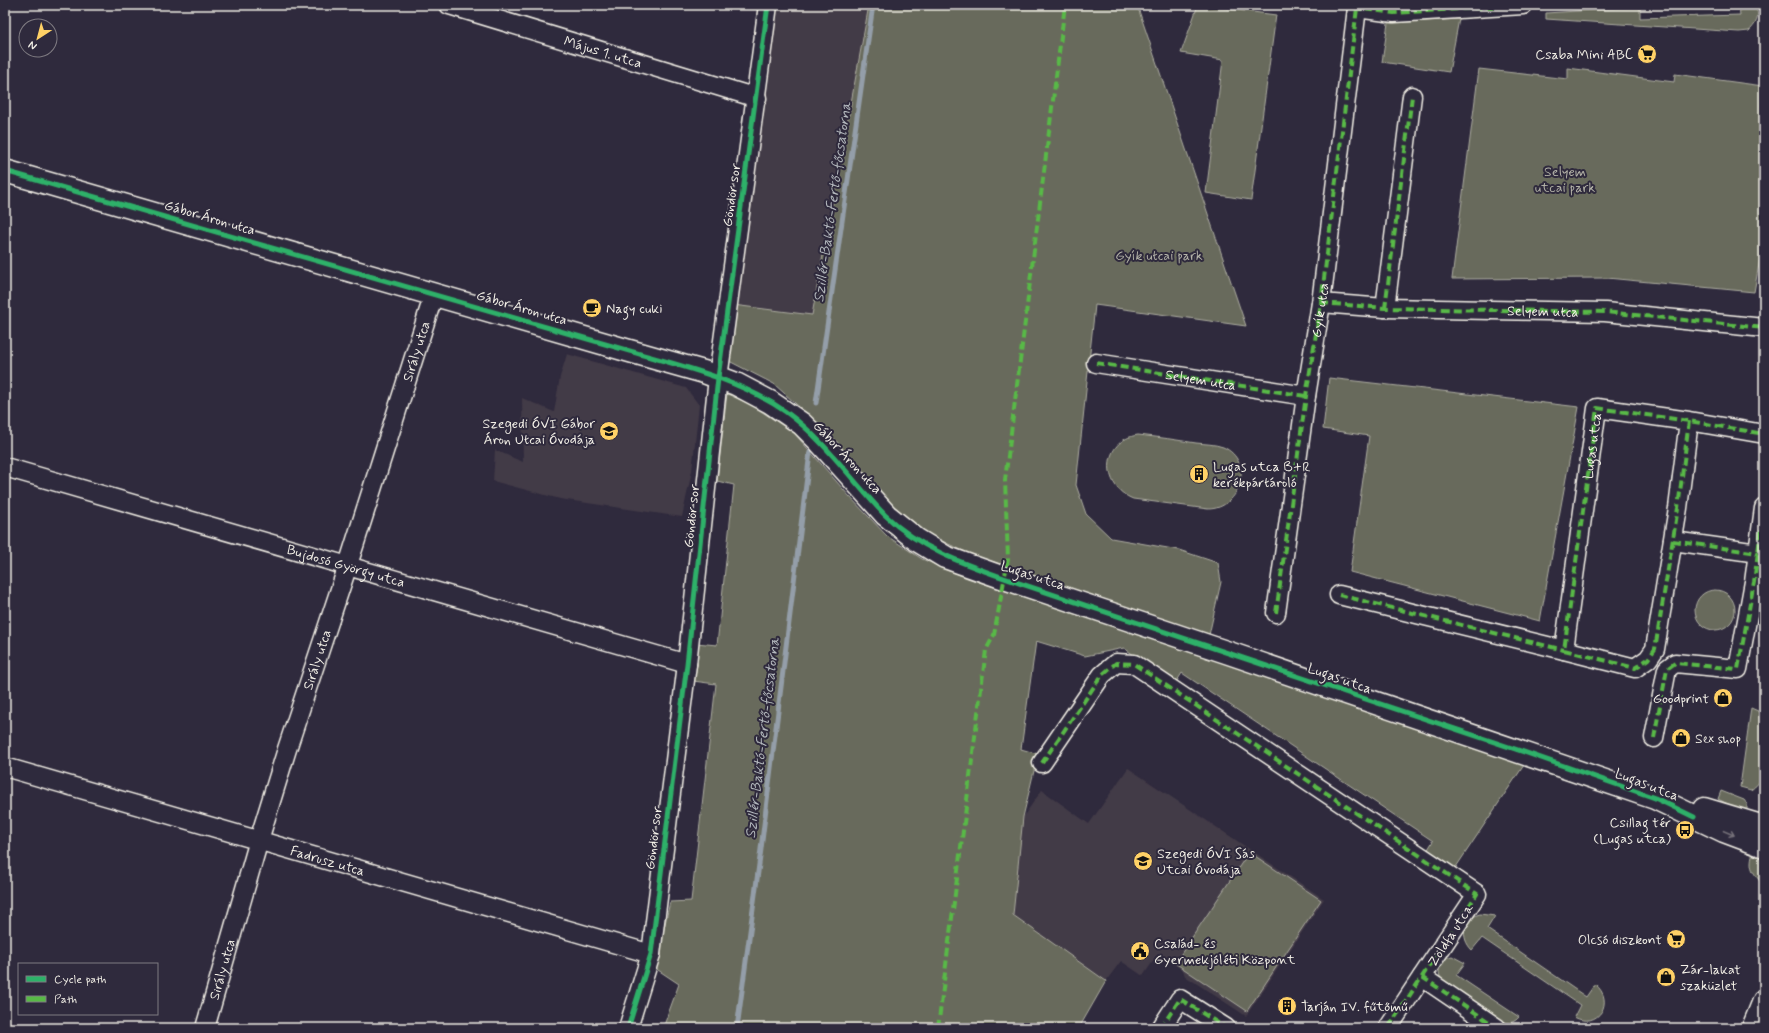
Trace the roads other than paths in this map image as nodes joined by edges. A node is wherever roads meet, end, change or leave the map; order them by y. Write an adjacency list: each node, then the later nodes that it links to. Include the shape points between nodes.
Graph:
1 (449, 5): 6 (street, Május 1. utca)
2 (768, 5): 6 (street, Göndör sor)
3 (1523, 5): 4 (street, via 1394,13)
4 (1357, 6): 9 (street, Gyík utca)
5 (1412, 96): 10 (street)
6 (757, 98): 13 (street, Göndör sor)
7 (5, 171): 8 (street, Gábor Áron utca)
8 (434, 294): 13 (street, Gábor Áron utca); 21 (street, Sirály utca)
9 (1321, 303): 10 (street, Selyem utca); 14 (street, Gyík utca)
10 (1385, 308): 11 (street, Selyem utca, via 1605,312)
11 (1764, 328)
12 (1096, 363): 14 (street, Selyem utca)
13 (718, 378): 22 (street, Gábor Áron utca, via 754,393 787,413 820,442 904,532 946,557); 26 (street, Göndör sor)
14 (1306, 396): 24 (street, Gyík utca)
15 (1689, 421): 16 (street, Lugas utca); 19 (street); 25 (street, Lugas utca, via 1597,408)
16 (1764, 434)
17 (5, 467): 21 (street, Bujdosó György utca)
18 (1764, 508): 20 (street)
19 (1673, 541): 20 (street); 25 (street, via 1655,649 1648,659 1635,668)
20 (1758, 553): 27 (street, via 1738,669 1674,663 1668,669)
21 (348, 565): 26 (street, Bujdosó György utca); 32 (street, Sirály utca)
22 (975, 568): 30 (street, Lugas utca)
23 (1339, 595): 25 (street)
24 (1276, 613)
25 (1564, 650)
26 (687, 664): 34 (street, Göndör sor)
27 (1654, 738)
28 (1042, 763): 35 (street, Zöldfa utca, via 1102,675 1116,663 1134,664 1477,894)
29 (5, 767): 32 (street, Fadrusz utca)
30 (1655, 798): 31 (street, Lugas utca, via 1699,807); 33 (street, Lugas utca, one-way to 33, via 1724,831)
31 (1764, 827)
32 (259, 840): 34 (street, Fadrusz utca); 37 (street, Sirály utca)
33 (1764, 846)
34 (651, 954): 38 (street, Göndör sor)
35 (1422, 977): 41 (street, Zöldfa utca); 42 (street, Zöldfa utca)
36 (1764, 1001): 43 (street)
37 (205, 1028)
38 (628, 1028)
39 (1161, 1028): 40 (street, via 1180,998)
40 (1226, 1028)
41 (1388, 1028)
42 (1498, 1028)
43 (1753, 1028)

